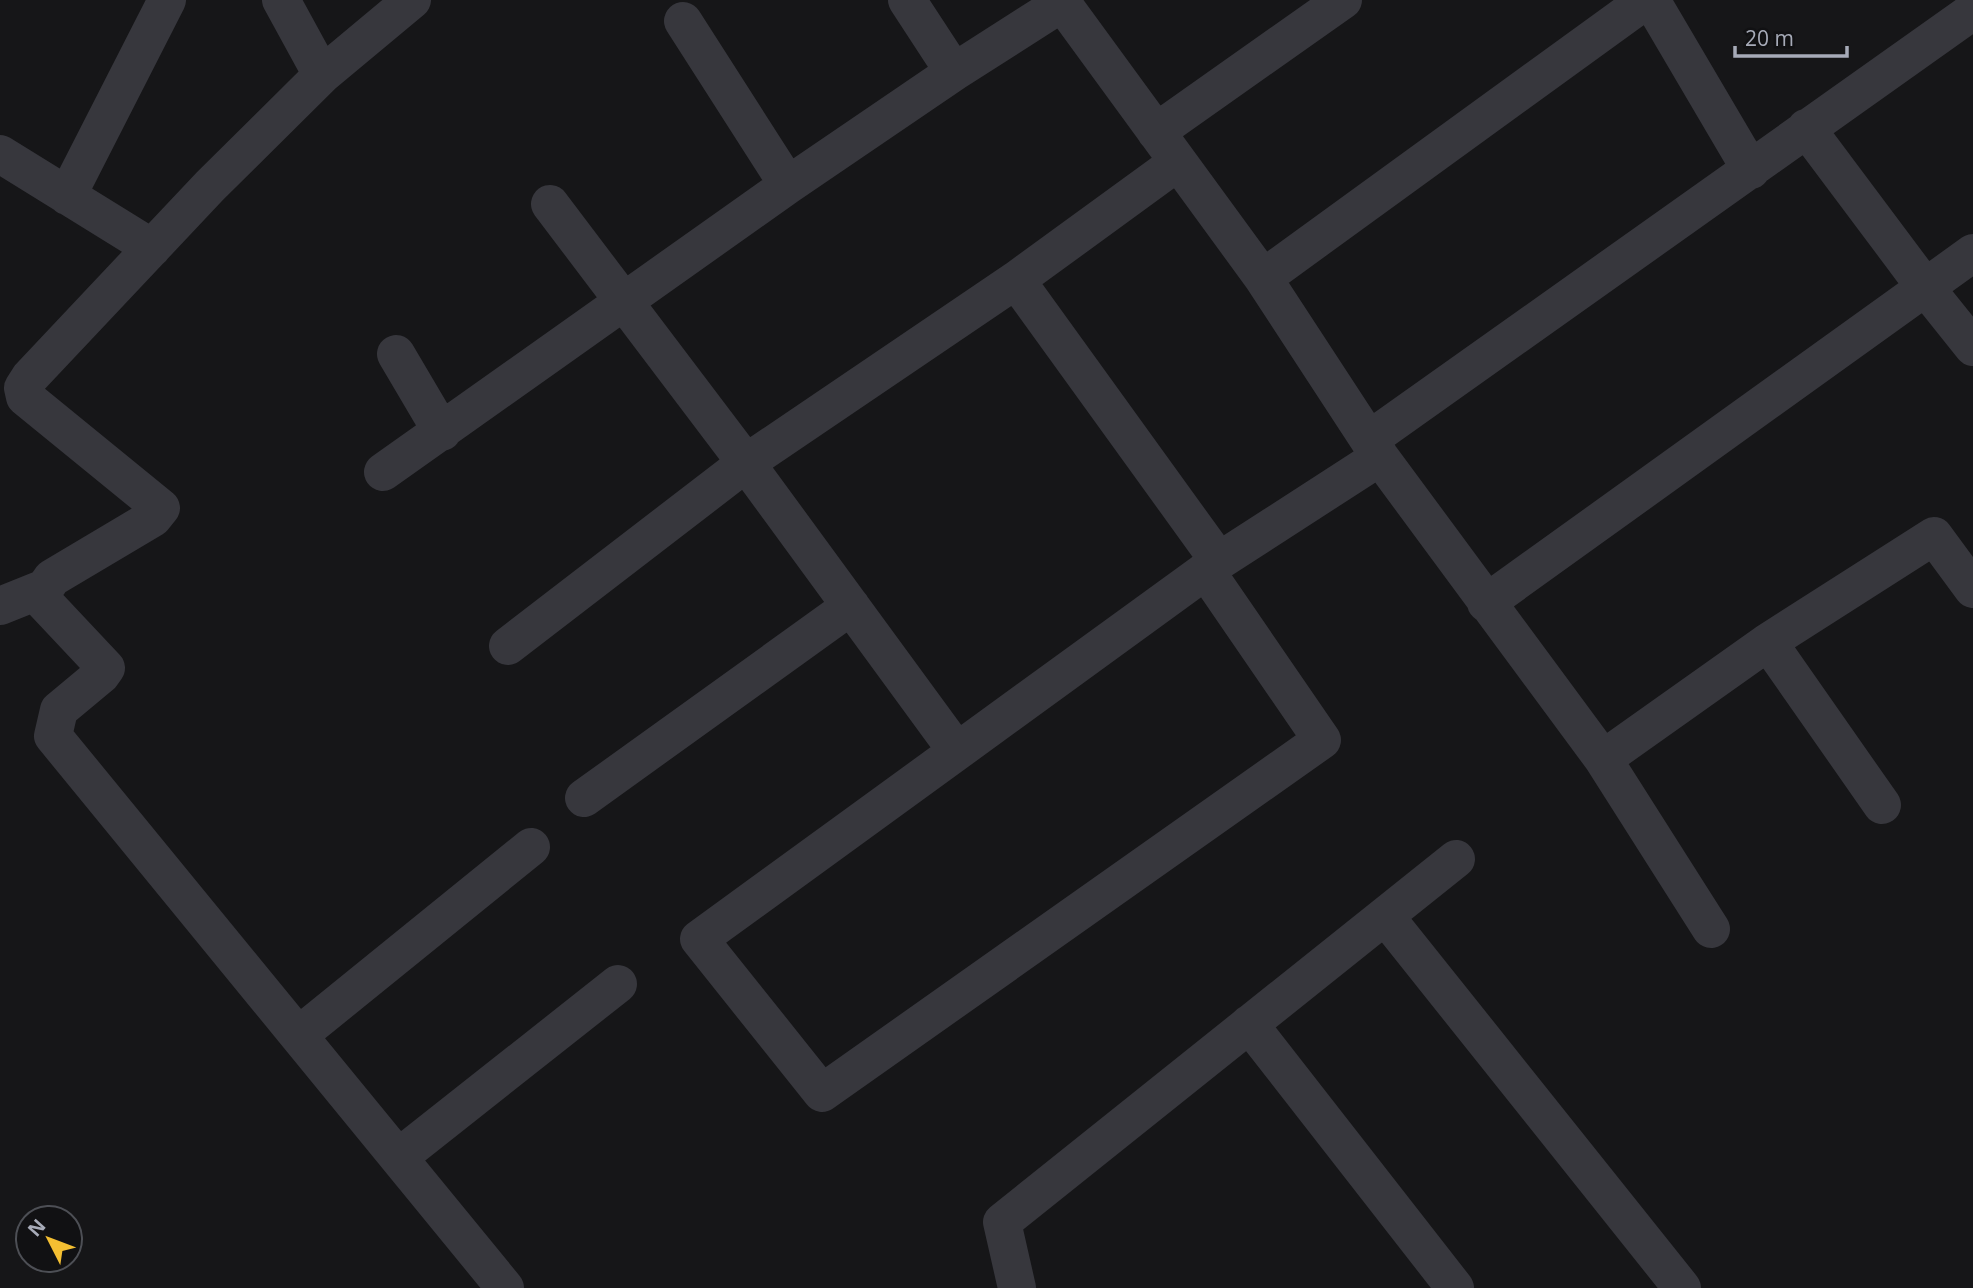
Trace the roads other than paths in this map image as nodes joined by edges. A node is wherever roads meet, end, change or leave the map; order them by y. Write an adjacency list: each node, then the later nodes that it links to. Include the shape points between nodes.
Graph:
1 (167, 0): 18 (street)
2 (281, 0): 11 (street)
3 (412, 0): 11 (street)
4 (907, 0): 10 (street)
5 (1343, 0): 13 (street)
6 (1648, 0): 16 (street); 22 (street)
7 (1061, 2): 10 (street); 13 (street)
8 (1973, 11): 12 (street)
9 (682, 21): 17 (street)
10 (954, 72): 17 (street)
11 (322, 75): 20 (street)
12 (1806, 128): 16 (street); 24 (street)
13 (1156, 132): 15 (street)
14 (0, 154): 18 (street)
15 (1178, 162): 22 (street); 23 (street)
16 (1751, 170): 29 (street)
17 (788, 185): 25 (street)
18 (67, 195): 20 (street)
19 (550, 204): 25 (street)
20 (152, 248): 33 (street, via 23,388 25,397 161,508 153,518 52,578)
21 (1973, 253): 24 (street)
22 (1263, 278): 29 (street)
23 (1016, 280): 30 (street); 32 (street)
24 (1925, 287): 26 (street); 35 (street)
25 (626, 302): 28 (street); 30 (street)
26 (1973, 347)
27 (396, 354): 28 (street)
28 (442, 432): 31 (street)
29 (1375, 448): 32 (street); 35 (street)
30 (746, 463): 37 (street); 39 (street)
31 (383, 472)
32 (1213, 566): 40 (street); 40 (street, via 1322,740 822,1093 699,939)
33 (45, 588): 36 (street); 50 (street, via 43,601 106,668 59,710 52,736)
34 (1973, 589): 38 (street, via 1934,536)
35 (1486, 603): 41 (street)
36 (0, 606)
37 (851, 606): 40 (street); 42 (street)
38 (1768, 642): 41 (street); 43 (street)
39 (508, 646)
40 (956, 750)
41 (1603, 759): 47 (street)
42 (584, 798)
43 (1882, 804)
44 (531, 847): 50 (street)
45 (1456, 859): 46 (street)
46 (1385, 916): 49 (street); 55 (street)
47 (1712, 929)
48 (618, 984): 51 (street)
49 (1249, 1024): 53 (street, via 1002,1222); 54 (street)
50 (299, 1035): 51 (street)
51 (399, 1157): 52 (street)
52 (506, 1288)
53 (1017, 1288)
54 (1455, 1288)
55 (1682, 1288)

